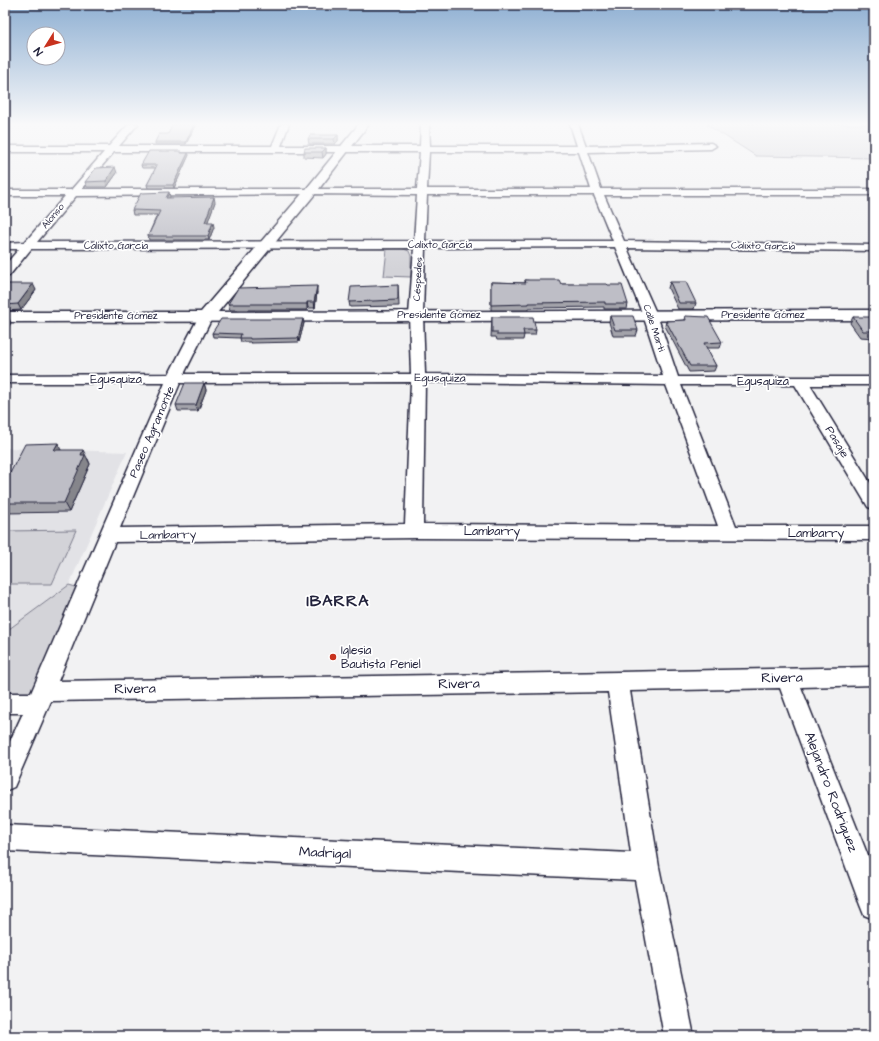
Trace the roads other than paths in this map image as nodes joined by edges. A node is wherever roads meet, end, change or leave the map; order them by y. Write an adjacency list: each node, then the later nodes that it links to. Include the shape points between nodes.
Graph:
1 (91, 173): 9 (street, Alonso)
2 (326, 173): 5 (main road, Paseo Agramonte)
3 (424, 173): 8 (street, Céspedes)
4 (590, 173): 6 (street, Calle Marti)
5 (311, 191): 8 (street); 9 (street); 15 (main road, Paseo Agramonte)
6 (597, 191): 8 (street); 10 (street); 11 (street, Calle Marti)
7 (5, 192): 9 (street)
8 (422, 192): 12 (street, Céspedes)
9 (73, 193): 14 (street, Alonso)
10 (872, 195)
11 (620, 244): 12 (street, Calixto García); 16 (street, Calixto García); 19 (street, Calle Marti)
12 (420, 245): 15 (street, Calixto García); 18 (street, Céspedes)
13 (5, 246): 14 (street, Calixto García)
14 (28, 246): 15 (street, Calixto García); 17 (street, Alonso)
15 (264, 246): 20 (main road, Paseo Agramonte)
16 (874, 248)
17 (5, 273)
18 (416, 315): 19 (main road, Presidente Gómez); 20 (main road, Presidente Gómez); 23 (street, Céspedes)
19 (650, 315): 21 (main road, Presidente Gómez); 26 (street, Calle Marti)
20 (206, 316): 22 (main road, Presidente Gómez); 25 (street, Paseo Agramonte)
21 (874, 316)
22 (5, 317)
23 (418, 378): 25 (street, Egusquiza); 26 (street, Egusquiza); 30 (street, Céspedes)
24 (5, 379): 25 (street, Egusquiza)
25 (174, 379): 33 (street, Paseo Agramonte)
26 (672, 381): 27 (street, Egusquiza); 31 (street, Calle Marti)
27 (800, 381): 28 (street, Egusquiza); 29 (street, Pasaje)
28 (874, 381)
29 (874, 503)
30 (414, 531): 31 (street, Lambarry); 33 (street, Lambarry)
31 (730, 533): 32 (street, Lambarry)
32 (874, 533)
33 (110, 535): 37 (street, Paseo Agramonte)
34 (874, 676): 35 (street, Rivera)
35 (787, 678): 36 (street, Rivera); 42 (street, Alejandro Rodriguez)
36 (618, 682): 37 (street, Rivera); 41 (street)
37 (41, 697): 38 (street, Rivera); 39 (street, Paseo Agramonte)
38 (5, 703)
39 (5, 779)
40 (5, 838): 41 (street, Madrigal)
41 (646, 867): 43 (street)
42 (874, 905)
43 (679, 1036)

